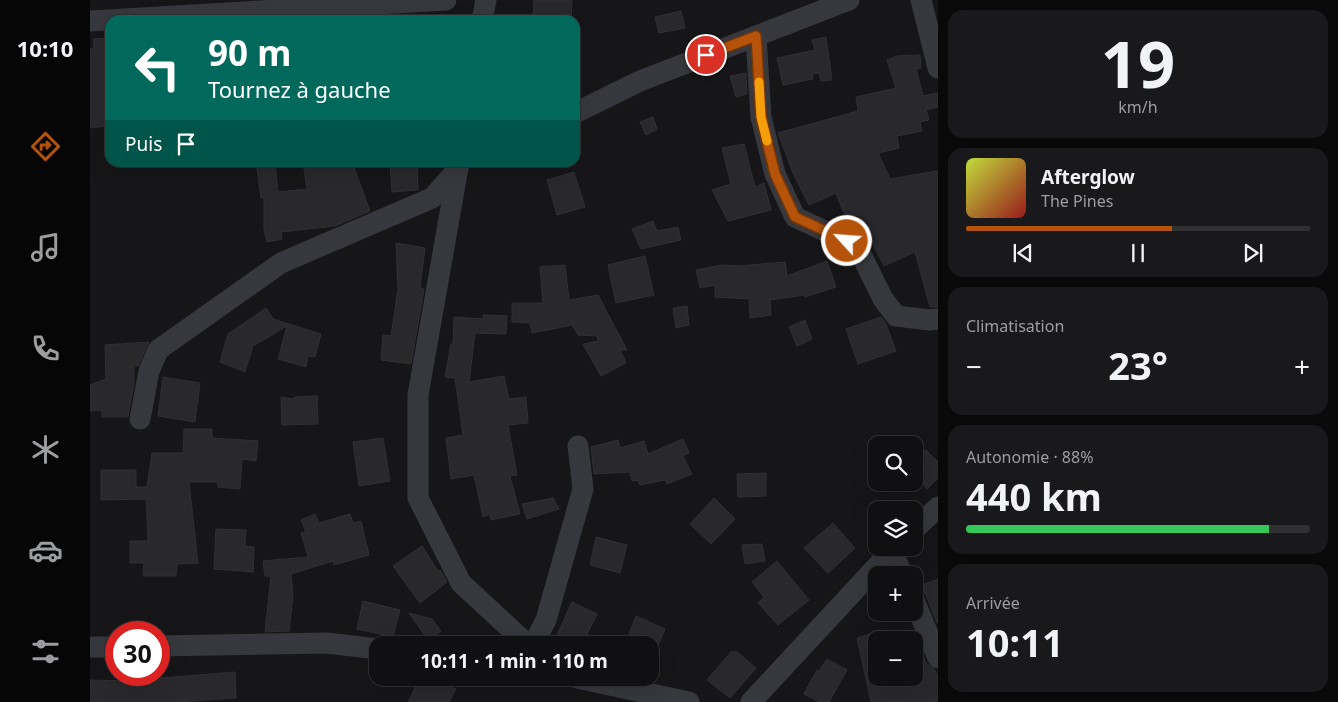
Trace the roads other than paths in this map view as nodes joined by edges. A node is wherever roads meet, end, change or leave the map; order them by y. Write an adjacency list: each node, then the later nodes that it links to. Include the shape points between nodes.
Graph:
1 (446, 0): 5 (street)
2 (486, 0): 6 (street)
3 (849, 0): 9 (street)
4 (921, 0): 10 (street)
5 (279, 15)
6 (483, 15)
7 (90, 21): 8 (street)
8 (105, 21)
9 (756, 36): 11 (street, via 640,81); 14 (street, via 761,117 775,174 795,217 857,246 883,299 896,316)
10 (938, 68)
11 (580, 111)
12 (461, 167): 15 (street, via 432,198 281,262 158,350 149,371)
13 (463, 167): 21 (street, via 418,395 418,498 461,583)
14 (938, 319)
15 (140, 419)
16 (578, 446): 22 (street, via 583,489 546,620)
17 (938, 508): 18 (street)
18 (923, 522)
19 (887, 556): 30 (street)
20 (923, 621): 27 (street)
21 (518, 636)
22 (538, 636)
23 (170, 646): 26 (street, via 327,643)
24 (90, 647): 25 (street)
25 (105, 647)
26 (369, 648)
27 (938, 658)
28 (614, 686): 29 (street)
29 (689, 702)
30 (751, 702)

